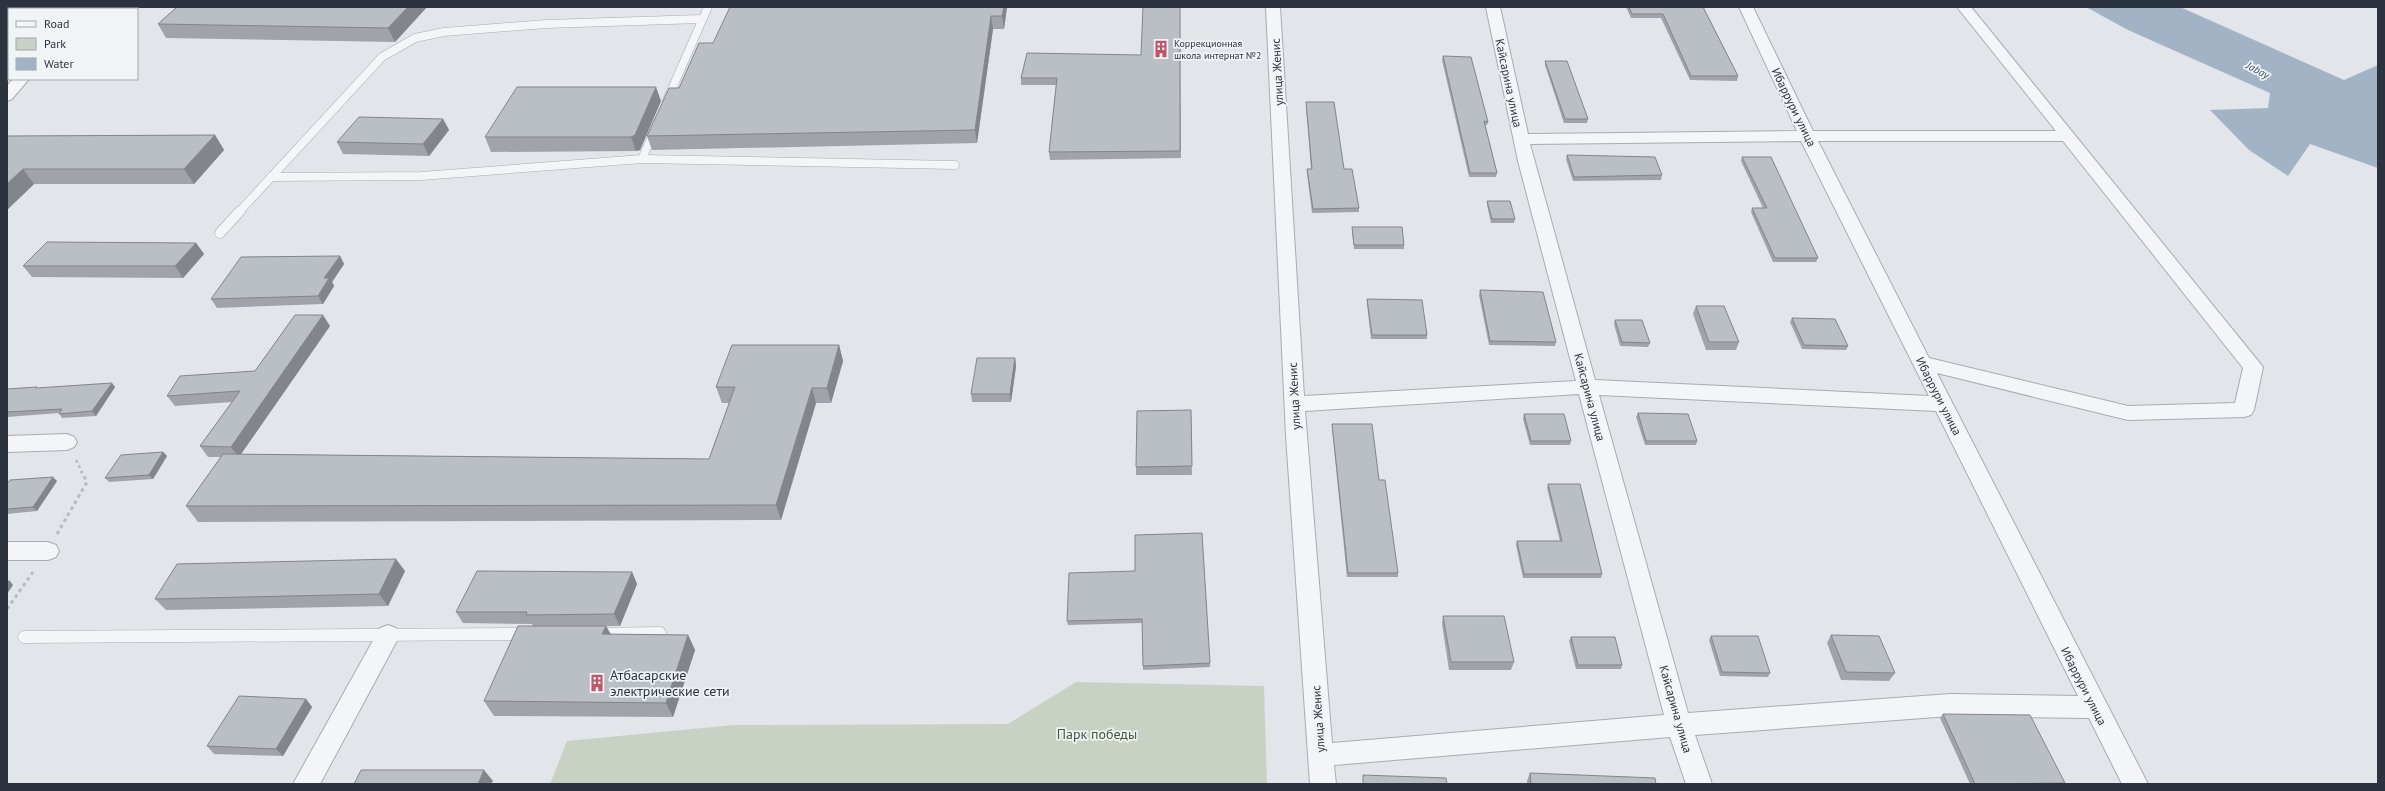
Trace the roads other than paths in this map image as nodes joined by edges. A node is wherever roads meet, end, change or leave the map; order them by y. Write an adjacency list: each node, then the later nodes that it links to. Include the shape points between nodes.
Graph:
1 (708, 7): 6 (lane)
2 (1273, 7): 20 (street, улица Женис)
3 (1493, 7): 13 (street, Кайсарина улица)
4 (1746, 7): 11 (street, Ибаррури улица)
5 (1964, 7): 12 (street)
6 (701, 19): 9 (lane); 16 (lane, via 546,24 444,32 415,38 382,57)
7 (20, 80): 8 (street)
8 (7, 96)
9 (664, 107)
10 (658, 122): 14 (lane)
11 (1808, 136): 12 (street); 13 (street); 18 (street, Ибаррури улица)
12 (2068, 136): 18 (street, via 2253,367 2244,410 2128,413)
13 (1521, 139): 19 (street, Кайсарина улица)
14 (642, 159): 15 (lane); 16 (lane, via 421,176)
15 (955, 165)
16 (271, 177): 17 (lane)
17 (220, 234)
18 (1922, 363): 21 (street, Ибаррури улица)
19 (1587, 387): 20 (street); 21 (street); 32 (street, Кайсарина улица)
20 (1294, 404): 33 (street, улица Женис)
21 (1942, 404): 31 (street, Ибаррури улица)
22 (67, 442): 23 (street)
23 (7, 444)
24 (7, 551): 25 (street)
25 (48, 551)
26 (660, 633): 28 (lane)
27 (544, 634): 29 (lane)
28 (582, 634)
29 (388, 635): 30 (lane); 34 (street)
30 (24, 637)
31 (2095, 707): 32 (street, via 1950,705); 37 (street, Ибаррури улица)
32 (1679, 725): 33 (street); 36 (street, Кайсарина улица)
33 (1321, 755): 35 (street, улица Женис)
34 (306, 784)
35 (1323, 784)
36 (1698, 784)
37 (2136, 784)

